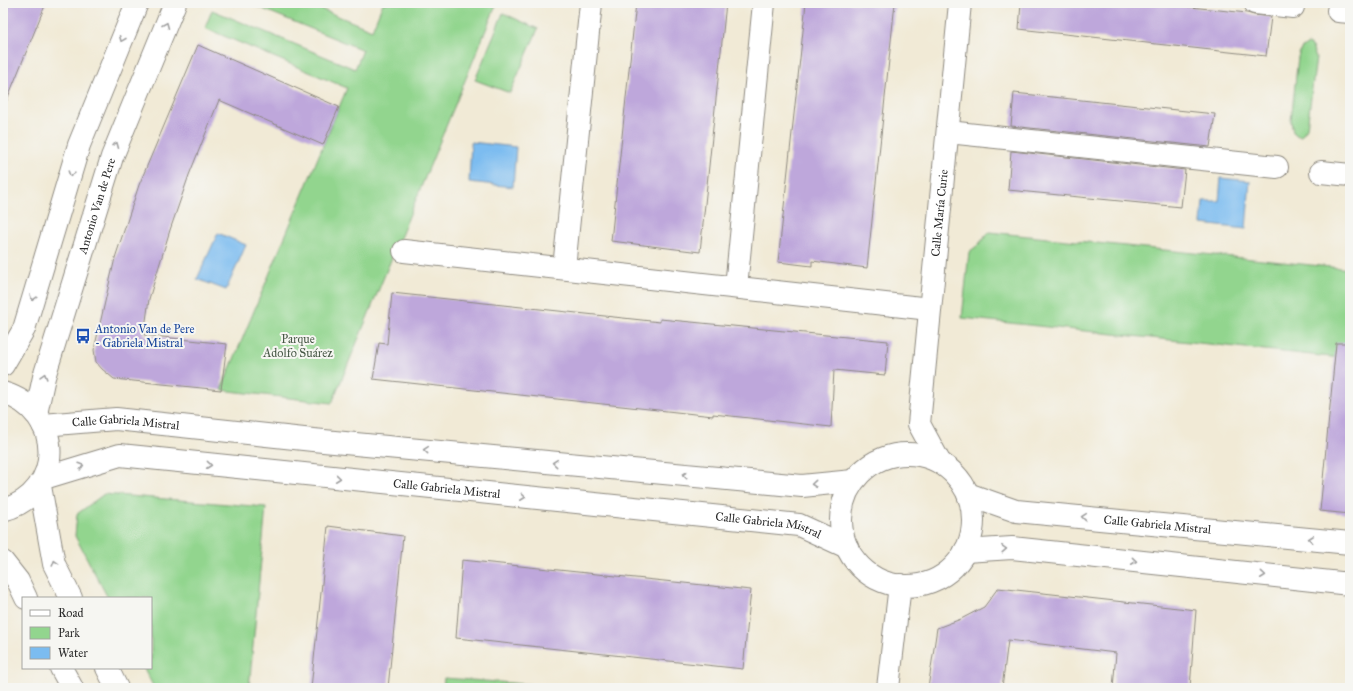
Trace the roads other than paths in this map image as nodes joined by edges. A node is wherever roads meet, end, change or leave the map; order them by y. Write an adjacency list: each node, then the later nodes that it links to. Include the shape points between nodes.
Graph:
1 (136, 3): 16 (street, one-way to 16, via 79,145 24,329)
2 (175, 3): 18 (street, Antonio Van de Pere, one-way to 2, via 44,377 112,157)
3 (591, 3): 13 (street)
4 (764, 3): 14 (street)
5 (960, 3): 8 (street, Calle María Curie)
6 (1255, 3): 7 (street)
7 (1293, 7)
8 (948, 132): 9 (street); 15 (street, Calle María Curie)
9 (1277, 167)
10 (1321, 172): 11 (street)
11 (1350, 175)
12 (404, 251): 13 (street)
13 (564, 268): 14 (street)
14 (736, 287): 15 (street)
15 (930, 309): 19 (street, Calle María Curie)
16 (3, 365)
17 (3, 393): 18 (street, via 30,406)
18 (40, 419): 22 (street, Calle Gabriela Mistral, one-way to 18, via 802,486 116,419); 23 (street, via 48,437 50,454)
19 (919, 424): 20 (street); 21 (street)
20 (893, 455): 21 (street, via 917,454); 22 (street, via 870,465)
21 (939, 461): 24 (street, via 955,474)
22 (853, 481): 27 (street, via 845,495 841,511 842,533)
23 (42, 482): 25 (street, via 28,499 13,508); 27 (street, Calle Gabriela Mistral, one-way to 27, via 120,455 799,525); 33 (street, one-way to 23, via 54,564)
24 (968, 494): 26 (street, Calle Gabriela Mistral, one-way to 24, via 1016,510); 28 (street, via 973,514 972,532)
25 (3, 510)
26 (1350, 543)
27 (847, 548): 31 (street, via 865,570 878,579)
28 (965, 551): 30 (street, one-way to 30, via 1012,548); 31 (street, via 953,567 939,578 917,585)
29 (3, 562): 32 (street, via 18,581)
30 (1350, 584)
31 (900, 585): 38 (street)
32 (26, 597)
33 (70, 597)
34 (62, 669): 36 (street)
35 (108, 669): 37 (street)
36 (72, 688)
37 (117, 688)
38 (888, 688)

